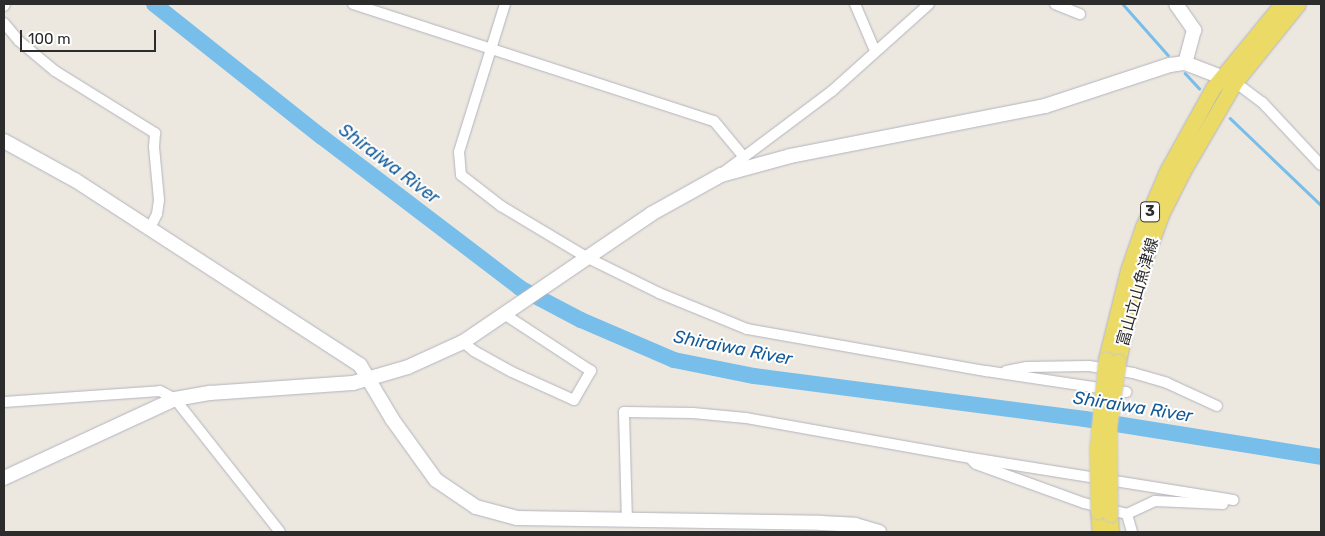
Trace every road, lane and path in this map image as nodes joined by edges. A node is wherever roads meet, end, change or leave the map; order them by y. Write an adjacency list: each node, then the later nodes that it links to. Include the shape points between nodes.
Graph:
1 (353, 4): 11 (street)
2 (505, 4): 11 (street)
3 (855, 4): 12 (street)
4 (929, 4): 12 (street)
5 (1055, 4): 9 (street)
6 (1176, 4): 13 (street, via 1194,30)
7 (1282, 4): 14 (main road, 富山立山魚津線 / 3)
8 (1298, 4): 14 (main road, 富山立山魚津線 / 3)
9 (1080, 14)
10 (4, 23): 19 (street, via 19,41 48,65 155,134 159,200)
11 (490, 48): 16 (street, via 714,121); 20 (street, via 459,152 461,175 501,206)
12 (875, 51): 16 (street, via 832,91)
13 (1185, 63): 14 (street); 18 (street, via 1170,65 1046,106 790,156)
14 (1228, 79): 17 (street, via 1262,102); 25 (main road, 富山立山魚津線 / 3, bridge, via 1161,215 1112,360)
15 (4, 141): 19 (street, via 75,180)
16 (744, 157): 18 (street)
17 (1321, 165)
18 (721, 175): 20 (street, via 651,214)
19 (150, 228): 24 (street, via 360,364)
20 (588, 258): 21 (street); 23 (street, via 659,293 747,329)
21 (504, 314): 22 (street); 22 (street, via 591,371 574,400 512,372)
22 (463, 342): 24 (street, via 408,367)
23 (997, 372): 25 (street); 28 (street, via 1026,367 1089,366 1159,380)
24 (369, 379): 26 (street); 34 (street, via 392,419 436,480 476,507 517,518)
25 (1108, 389): 31 (main road, 富山立山魚津線 / 3, bridge, via 1110,426)
26 (175, 399): 27 (street, via 160,391); 30 (street); 35 (street)
27 (4, 402)
28 (1217, 406)
29 (970, 458): 31 (street); 33 (street, via 976,464 1084,503); 34 (street, via 746,418 624,412)
30 (4, 478)
31 (1103, 480): 32 (main road, 富山立山魚津線 / 3, bridge); 33 (street, via 1234,500 1226,504 1155,501)
32 (1104, 513): 37 (main road, 富山立山魚津線 / 3); 38 (main road, 富山立山魚津線 / 3)
33 (1127, 514): 39 (street)
34 (627, 521): 36 (street, via 821,523 855,525)
35 (280, 532)
36 (879, 532)
37 (1100, 532)
38 (1111, 532)
39 (1132, 532)

